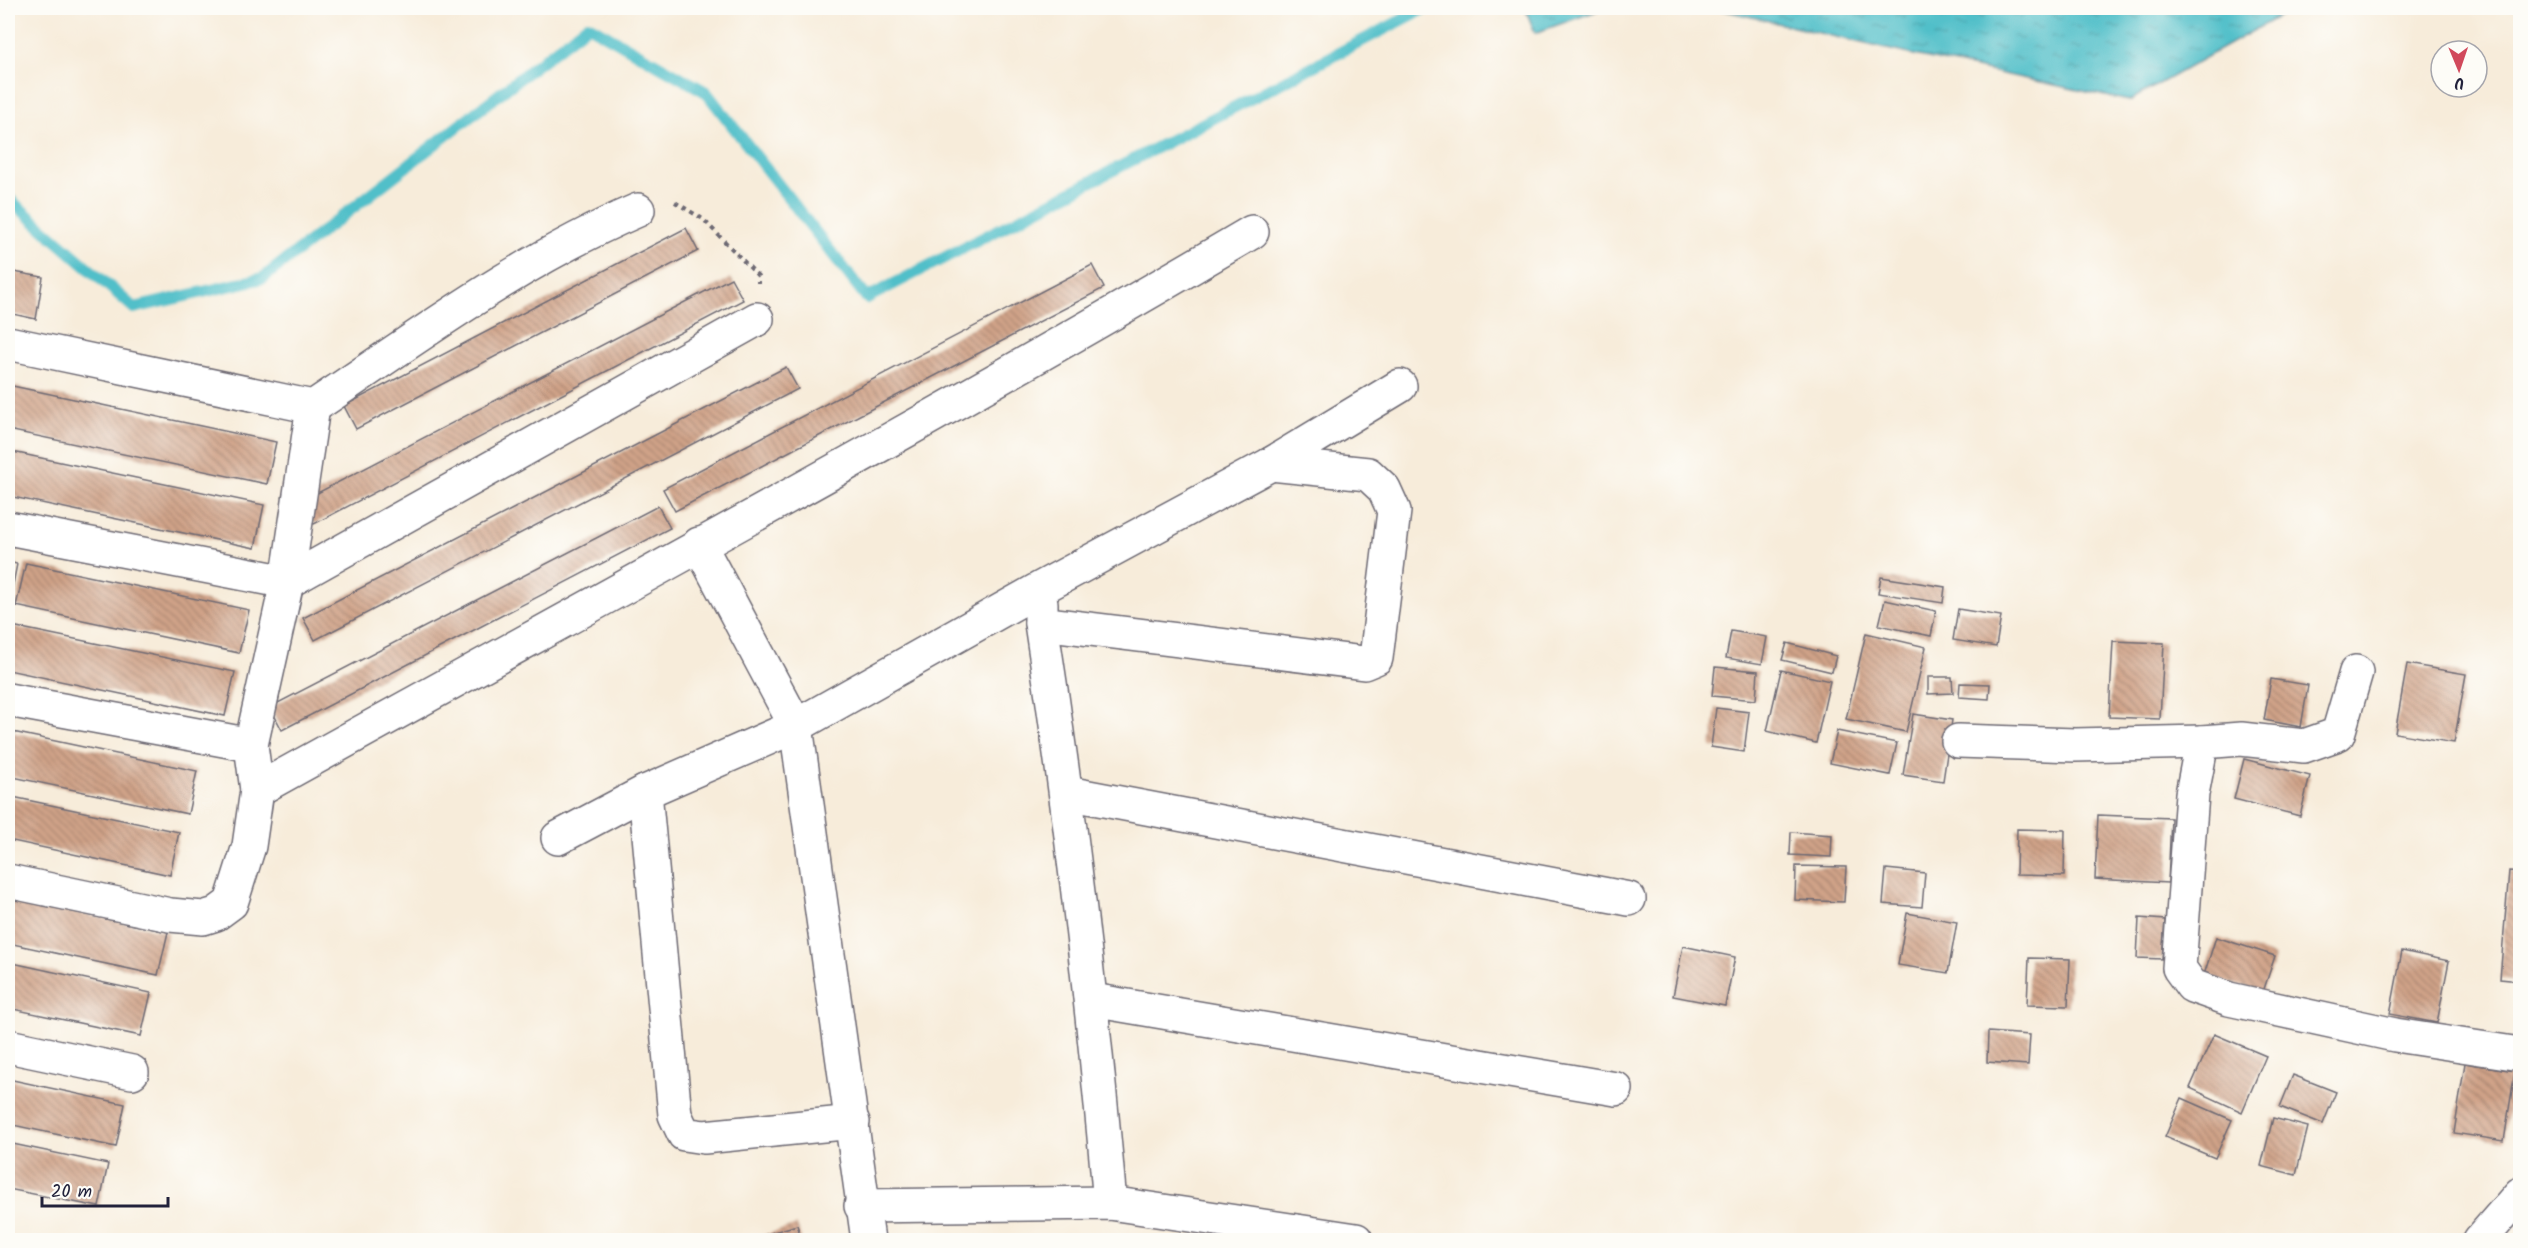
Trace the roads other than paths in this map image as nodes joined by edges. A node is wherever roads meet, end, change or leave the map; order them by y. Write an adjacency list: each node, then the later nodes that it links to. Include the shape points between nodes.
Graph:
1 (638, 210): 6 (street, via 534,261)
2 (1252, 232): 9 (street, via 1096,324)
3 (757, 319): 10 (street)
4 (8, 343): 6 (street)
5 (1400, 386): 7 (street)
6 (313, 407): 10 (street)
7 (1271, 464): 11 (street); 12 (street, via 1368,474 1384,489 1394,511 1376,658 1364,663)
8 (8, 528): 10 (street)
9 (699, 544): 15 (street); 19 (street)
10 (287, 582): 18 (street)
11 (1041, 588): 12 (street); 15 (street)
12 (1041, 623): 21 (street)
13 (2356, 672): 17 (street, via 2338,734 2304,746 2241,739)
14 (8, 700): 18 (street)
15 (796, 726): 20 (street); 30 (street)
16 (1958, 741): 17 (street, via 2075,745)
17 (2202, 742): 27 (street, via 2192,794 2179,968 2192,986 2229,999 2395,1035)
18 (251, 745): 19 (street)
19 (257, 790): 23 (street, via 239,884 231,903 216,914 203,918 170,915)
20 (645, 792): 22 (street); 30 (street, via 675,1115 684,1134 704,1137)
21 (1068, 793): 24 (street); 25 (street)
22 (558, 838)
23 (8, 881)
24 (1629, 899)
25 (1092, 1000): 29 (street); 32 (street)
26 (8, 1046): 28 (street)
27 (2520, 1054)
28 (132, 1072)
29 (1616, 1089)
30 (853, 1122): 33 (street)
31 (2520, 1194): 36 (street)
32 (1110, 1203): 33 (street); 35 (street)
33 (861, 1206): 34 (street)
34 (868, 1240)
35 (1356, 1240)
36 (2480, 1240)

